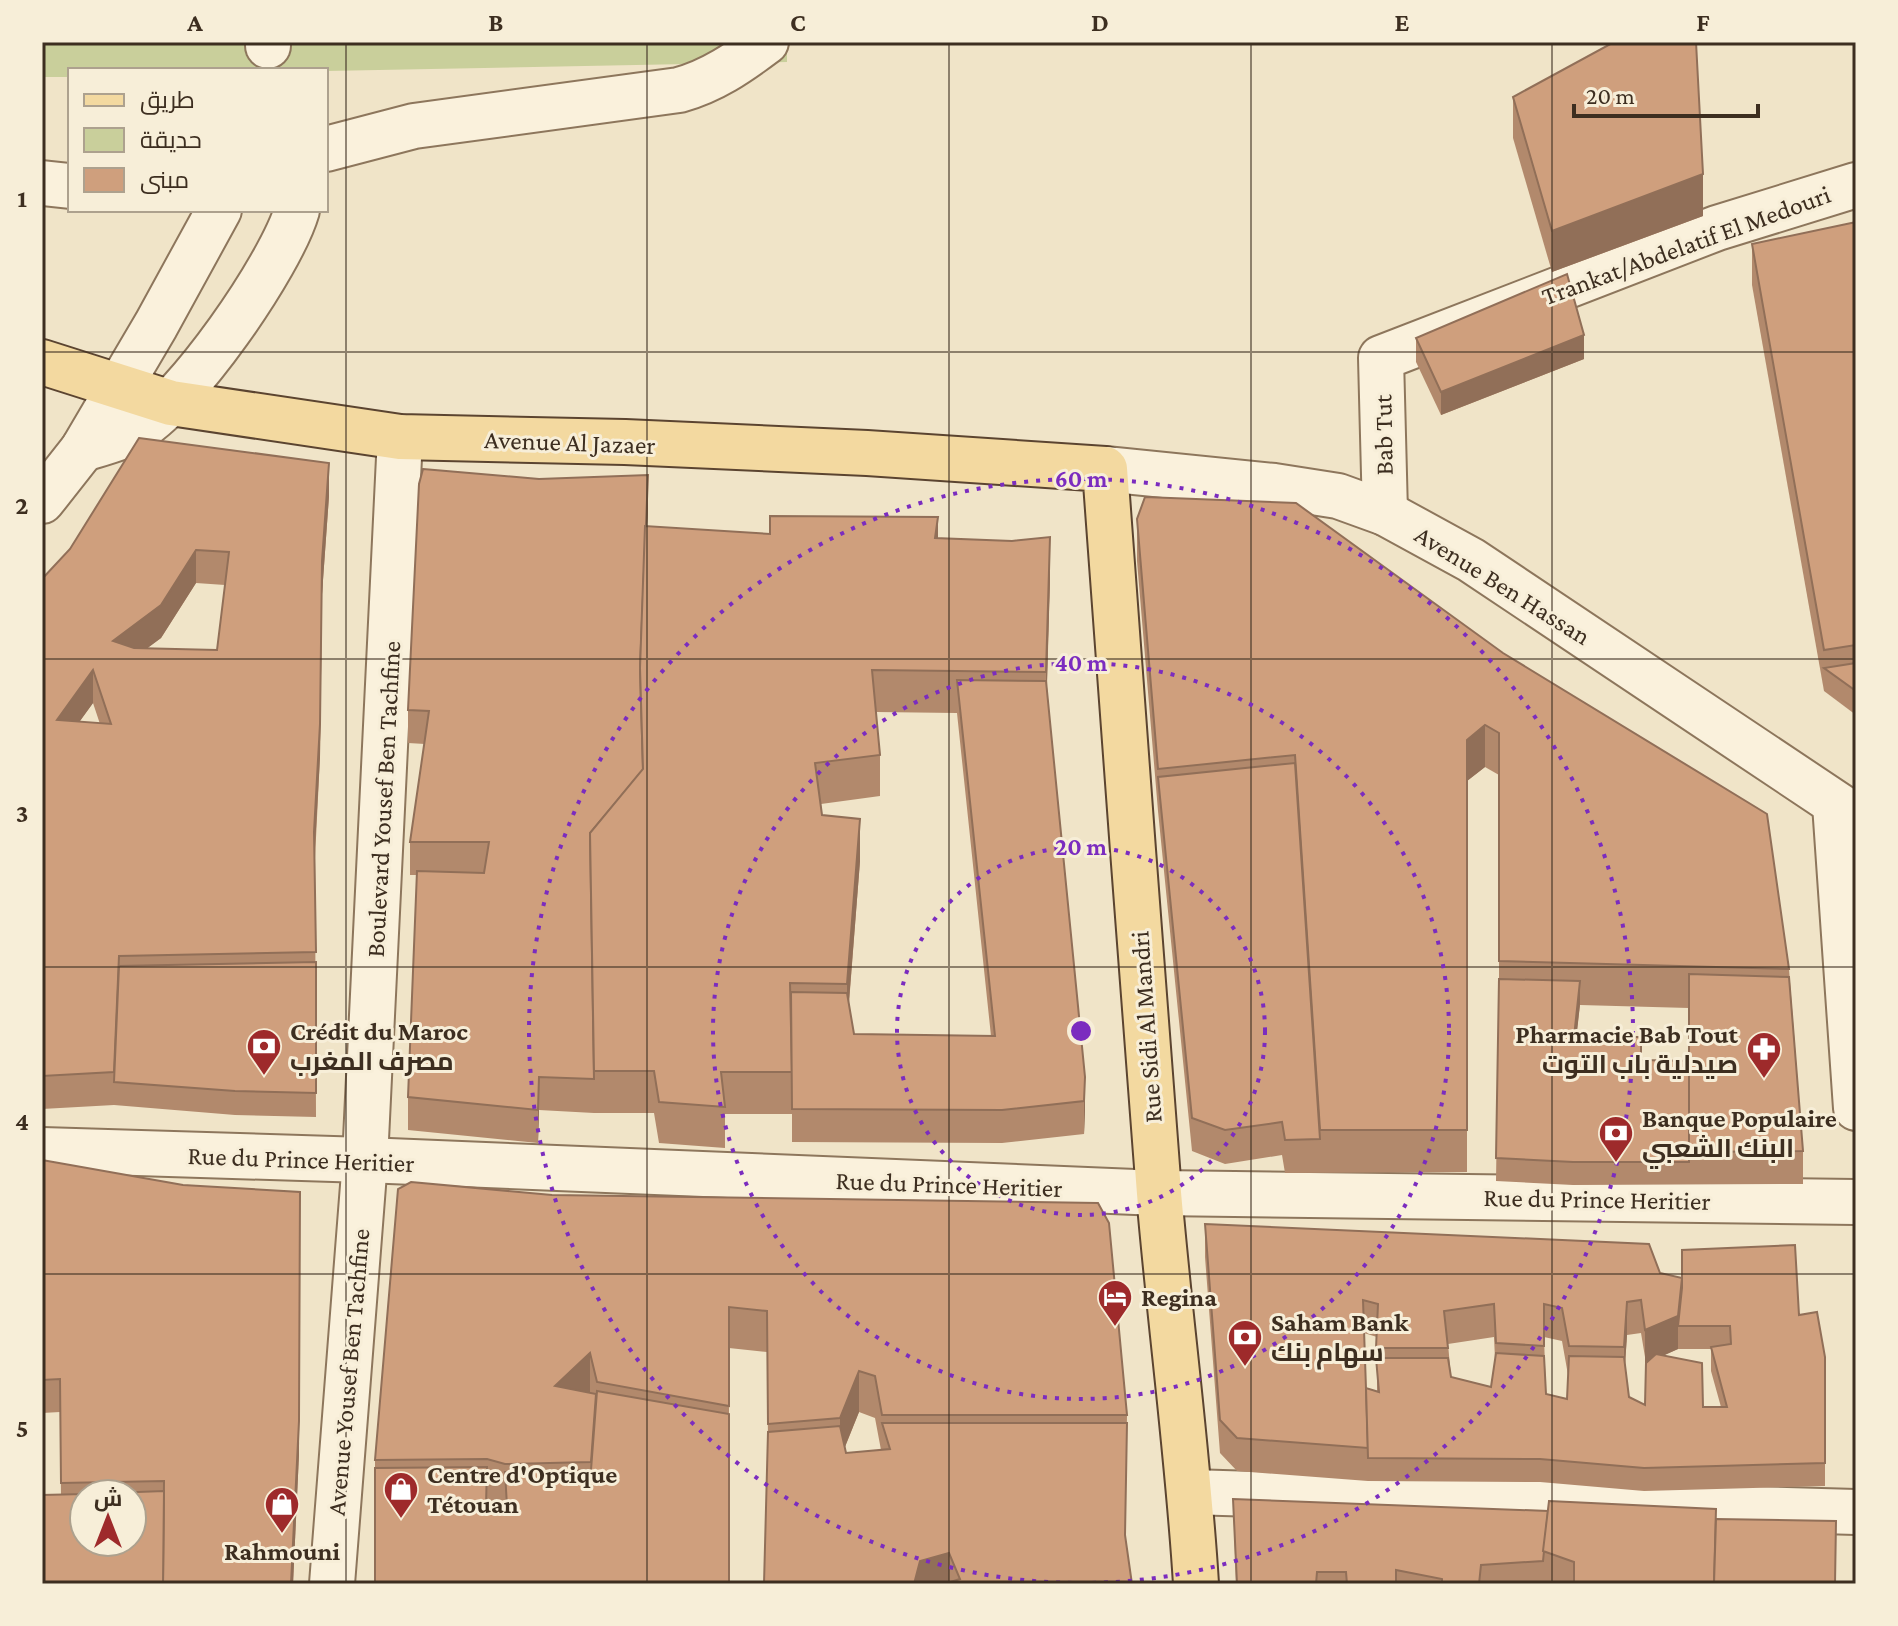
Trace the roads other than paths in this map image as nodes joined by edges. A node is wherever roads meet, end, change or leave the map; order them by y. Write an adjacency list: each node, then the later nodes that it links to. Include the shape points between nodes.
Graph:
1 (766, 42): 2 (street, via 704,83 679,90 414,126)
2 (328, 148)
3 (42, 183): 5 (street)
4 (1856, 185): 8 (street, Trankat/Abdelatif El Medouri, via 1717,228)
5 (68, 186)
6 (218, 212): 10 (street)
7 (296, 212): 11 (street, via 272,264)
8 (1381, 358): 16 (street, Bab Tut)
9 (42, 362): 10 (main road, Avenue Al Jazaer)
10 (121, 386): 11 (main road, Avenue Al Jazaer); 13 (street)
11 (171, 403): 12 (main road, Avenue Al Jazaer); 13 (street, via 135,431)
12 (400, 437): 14 (main road, Avenue Al Jazaer, via 625,442); 20 (street, Boulevard Yousef Ben Tachfine)
13 (83, 449): 15 (street)
14 (1105, 469): 16 (street, Avenue Ben Hassan, via 1325,494); 21 (main road, Rue Sidi Al Mandri)
15 (42, 501)
16 (1385, 513): 17 (street, Avenue Ben Hassan, via 1471,560)
17 (1845, 811): 18 (street)
18 (1856, 1108)
19 (42, 1150): 20 (street, Rue du Prince Heritier)
20 (365, 1160): 21 (street, Rue du Prince Heritier); 25 (street, Avenue Yousef Ben Tachfine)
21 (1159, 1193): 22 (street, Rue du Prince Heritier); 23 (main road, Rue Sidi Al Mandri)
22 (1856, 1202)
23 (1190, 1492): 24 (street); 26 (main road, Rue Sidi Al Mandri)
24 (1856, 1512)
25 (332, 1584)
26 (1196, 1584)

